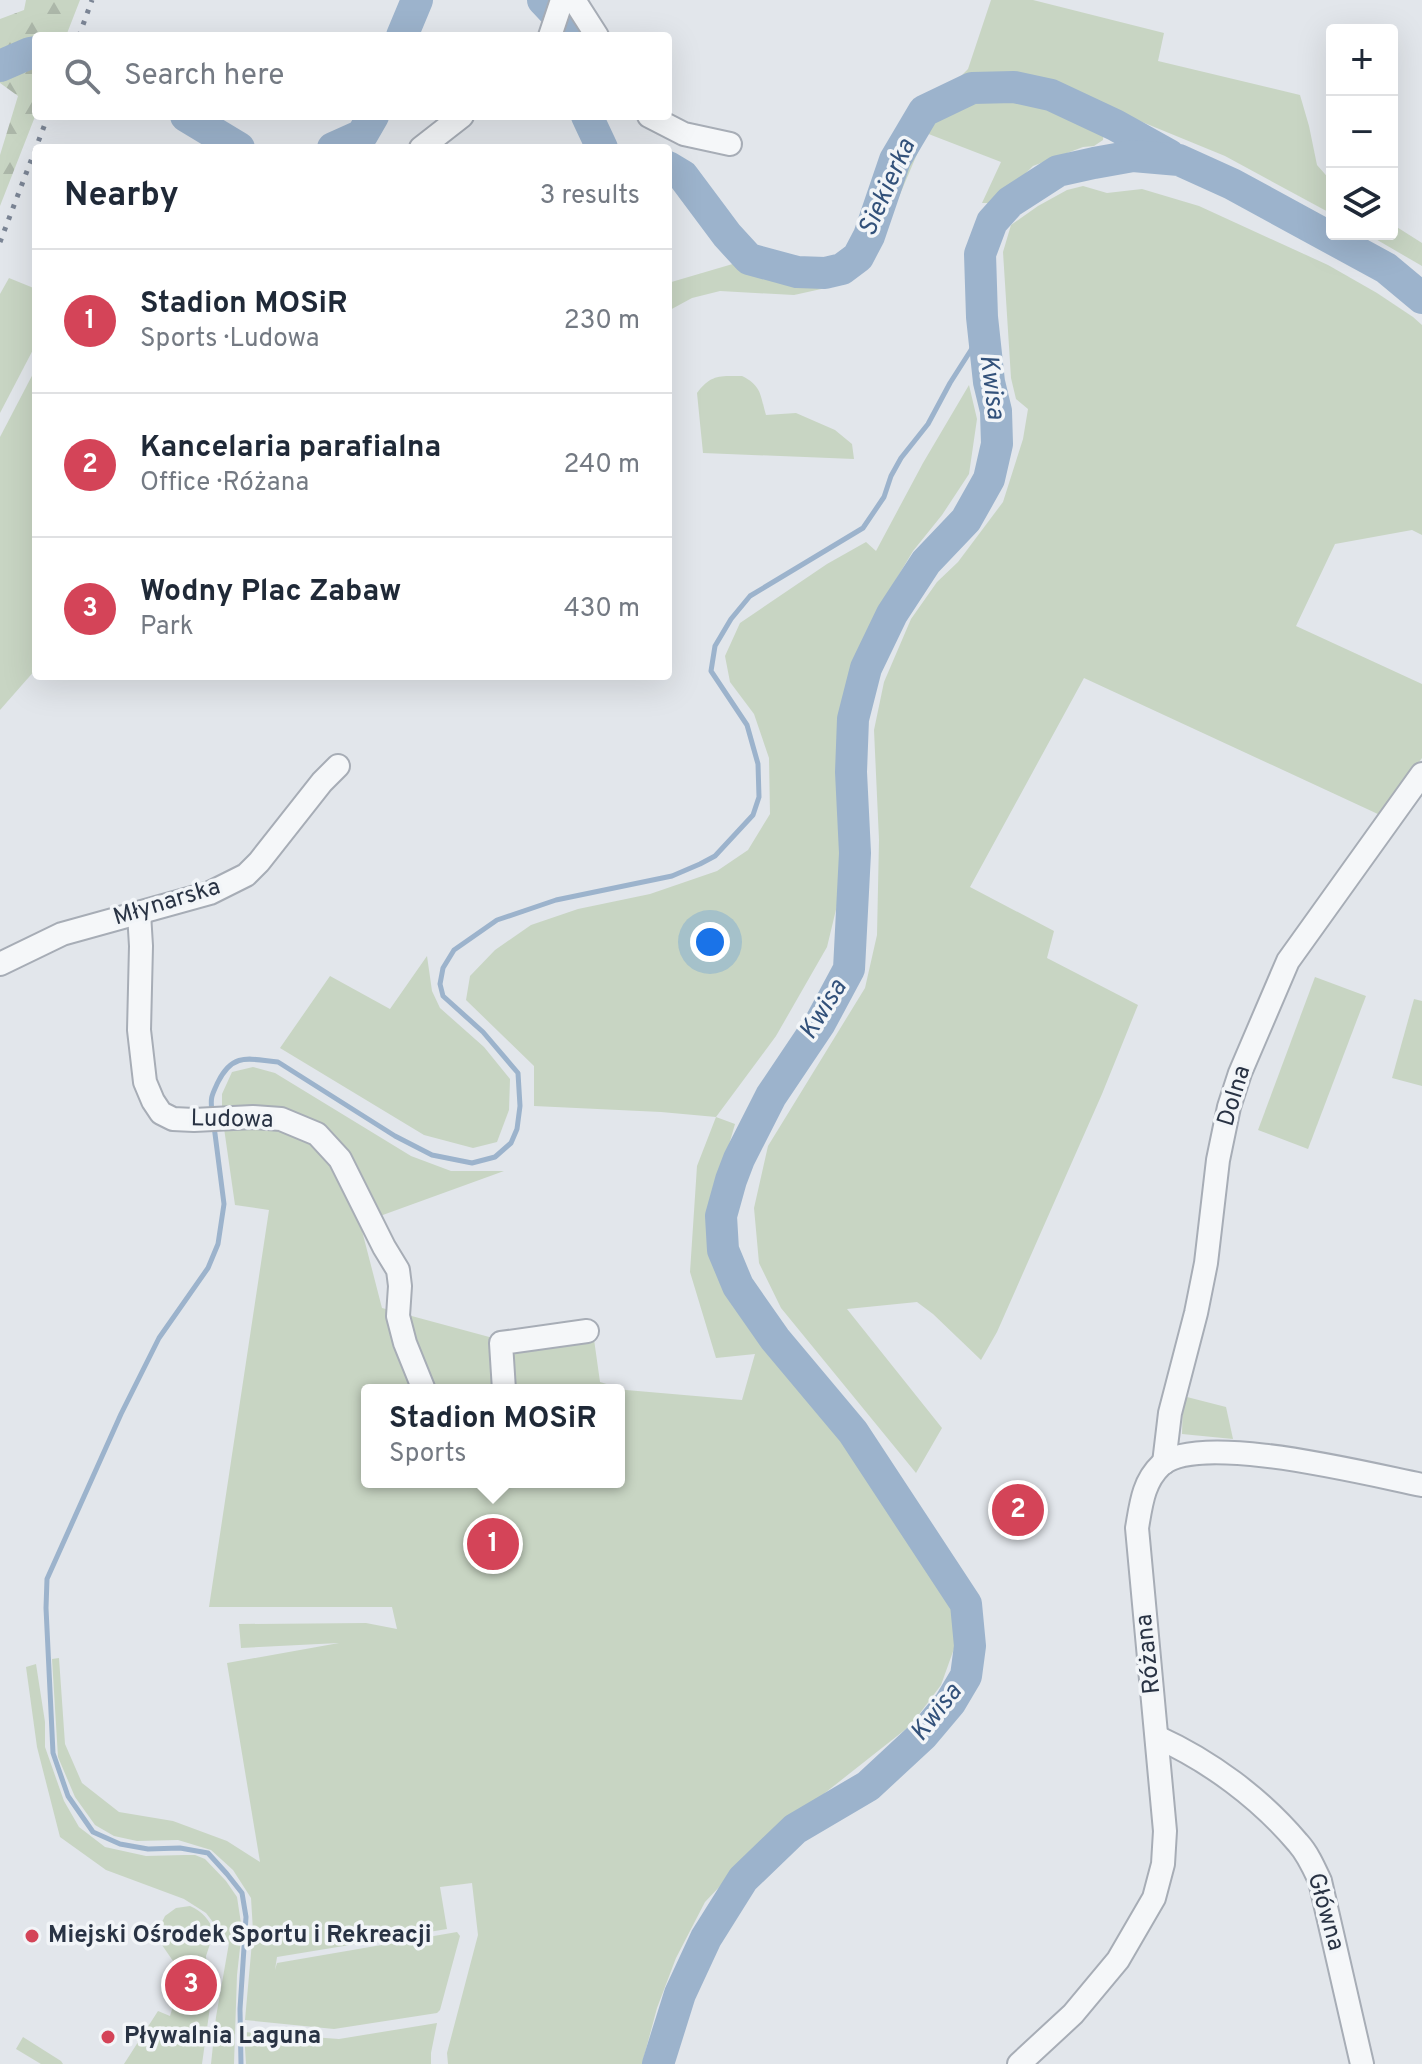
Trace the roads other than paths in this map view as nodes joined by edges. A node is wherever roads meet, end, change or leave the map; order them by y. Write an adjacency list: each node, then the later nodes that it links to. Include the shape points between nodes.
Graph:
1 (566, 1): 2 (street); 3 (street)
2 (551, 32)
3 (593, 32)
4 (457, 120): 6 (street)
5 (657, 120): 7 (street, via 684,134)
6 (426, 144)
7 (730, 144)
8 (338, 766): 10 (street, Młynarska, via 246,875 210,893)
9 (1422, 774): 15 (street, Dolna, via 1288,961 1240,1073 1218,1160 1206,1263 1170,1413)
10 (139, 913): 11 (street, Młynarska, via 62,934); 13 (street, Ludowa, via 139,1030 145,1082 161,1113 173,1119 281,1119 317,1134 340,1159 398,1270 398,1316)
11 (0, 964)
12 (587, 1331): 14 (street, via 501,1343)
13 (422, 1384)
14 (504, 1384)
15 (1164, 1463): 16 (street, via 1199,1453 1265,1454); 17 (street, Różana, via 1150,1477 1137,1528)
16 (1422, 1485)
17 (1157, 1737): 18 (street, Różana, via 1165,1831 1154,1898 1118,1960 1073,2014); 19 (street, Główna, via 1187,1750 1254,1800 1310,1861 1320,1881)
18 (1019, 2064)
19 (1362, 2064)

